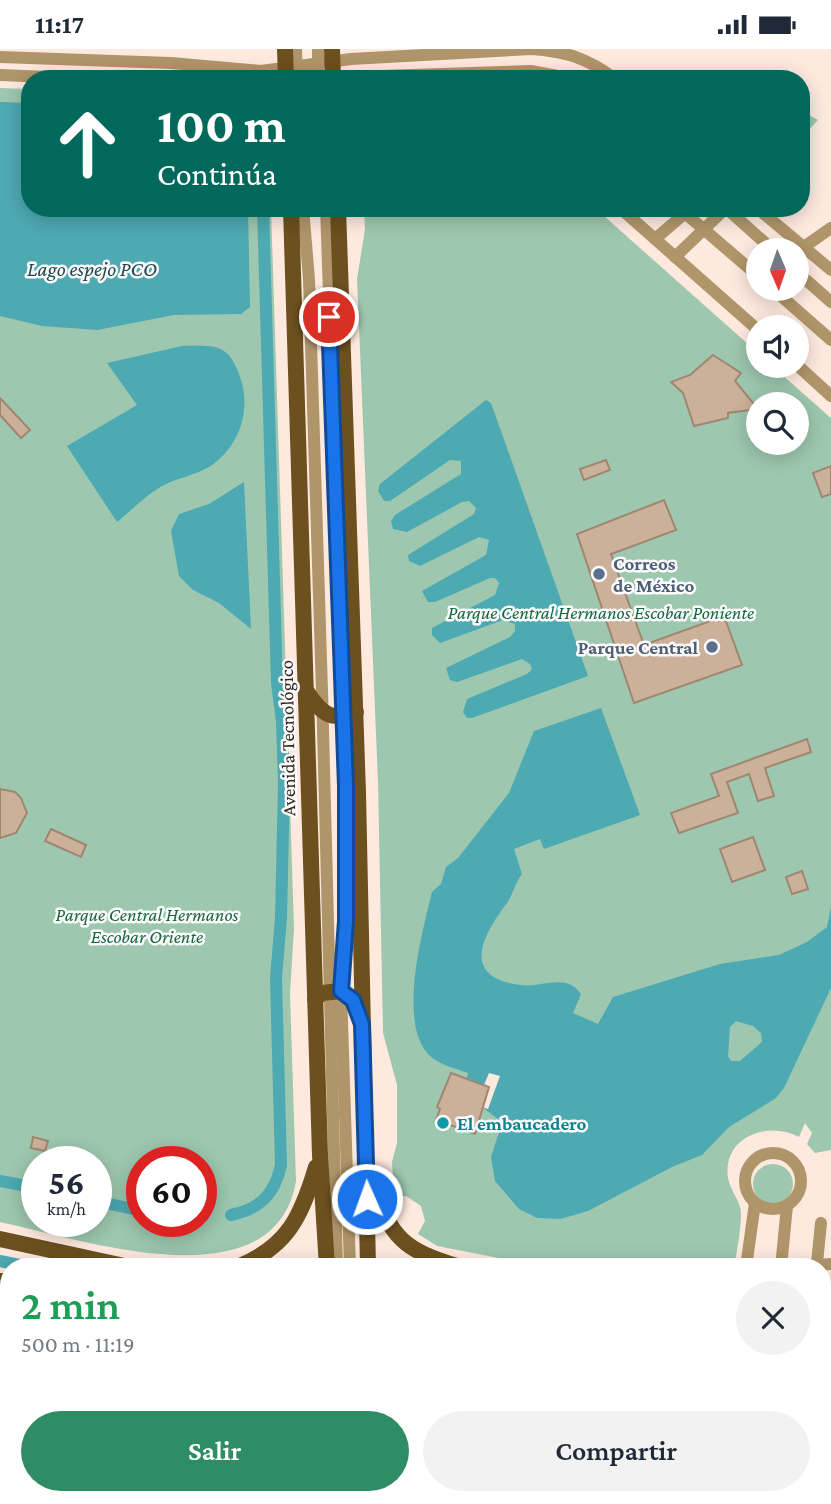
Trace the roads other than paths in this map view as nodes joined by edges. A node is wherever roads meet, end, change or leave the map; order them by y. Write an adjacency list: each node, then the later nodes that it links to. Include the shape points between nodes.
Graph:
1 (285, 49): 9 (main road)
2 (296, 49): 10 (street)
3 (318, 49): 5 (street)
4 (0, 57): 6 (street)
5 (328, 58): 11 (street); 12 (street, via 531,49 578,56)
6 (68, 59): 7 (street); 8 (street)
7 (68, 70)
8 (245, 70)
9 (290, 70)
10 (291, 70)
11 (296, 70)
12 (601, 70)
13 (0, 75): 14 (street)
14 (21, 76)
15 (291, 217): 42 (main road, Avenida Tecnológico)
16 (304, 217): 43 (street)
17 (326, 217): 44 (street)
18 (338, 217): 44 (main road)
19 (630, 217): 29 (street)
20 (678, 217): 29 (street)
21 (692, 217): 26 (street)
22 (717, 217): 26 (street)
23 (736, 217): 27 (street)
24 (768, 217): 28 (street)
25 (831, 228): 30 (street)
26 (704, 229): 32 (street); 33 (street)
27 (760, 238)
28 (793, 238)
29 (656, 239): 32 (street)
30 (809, 243)
31 (809, 251): 34 (street)
32 (675, 257): 38 (street)
33 (746, 266)
34 (831, 270)
35 (809, 283): 37 (street)
36 (787, 301): 39 (street)
37 (831, 302)
38 (746, 319)
39 (831, 340)
40 (809, 376): 41 (street)
41 (831, 395)
42 (307, 692): 43 (main road); 45 (main road, Avenida Tecnológico)
43 (322, 712): 44 (main road, via 334,718); 45 (street)
44 (349, 714): 45 (street, via 346,921); 46 (main road)
45 (328, 994): 46 (main road, via 353,1000); 47 (main road, Avenida Tecnológico); 56 (street); 57 (street)
46 (362, 1024): 48 (main road)
47 (320, 1155): 54 (main road, via 297,1221); 55 (main road, Avenida Tecnológico)
48 (366, 1171): 58 (main road); 59 (main road, via 394,1234 418,1253)
49 (755, 1203): 50 (street, via 770,1209); 50 (street, via 745,1188 746,1171 757,1157 775,1153 792,1159 801,1175 799,1193); 60 (street)
50 (787, 1206): 61 (street)
51 (821, 1223): 62 (street)
52 (0, 1239): 53 (main road)
53 (88, 1258)
54 (254, 1258)
55 (326, 1258)
56 (337, 1258)
57 (349, 1258)
58 (368, 1258)
59 (433, 1258)
60 (747, 1258)
61 (782, 1258)
62 (818, 1258)
63 (0, 1415): 64 (street)
64 (0, 1429)

